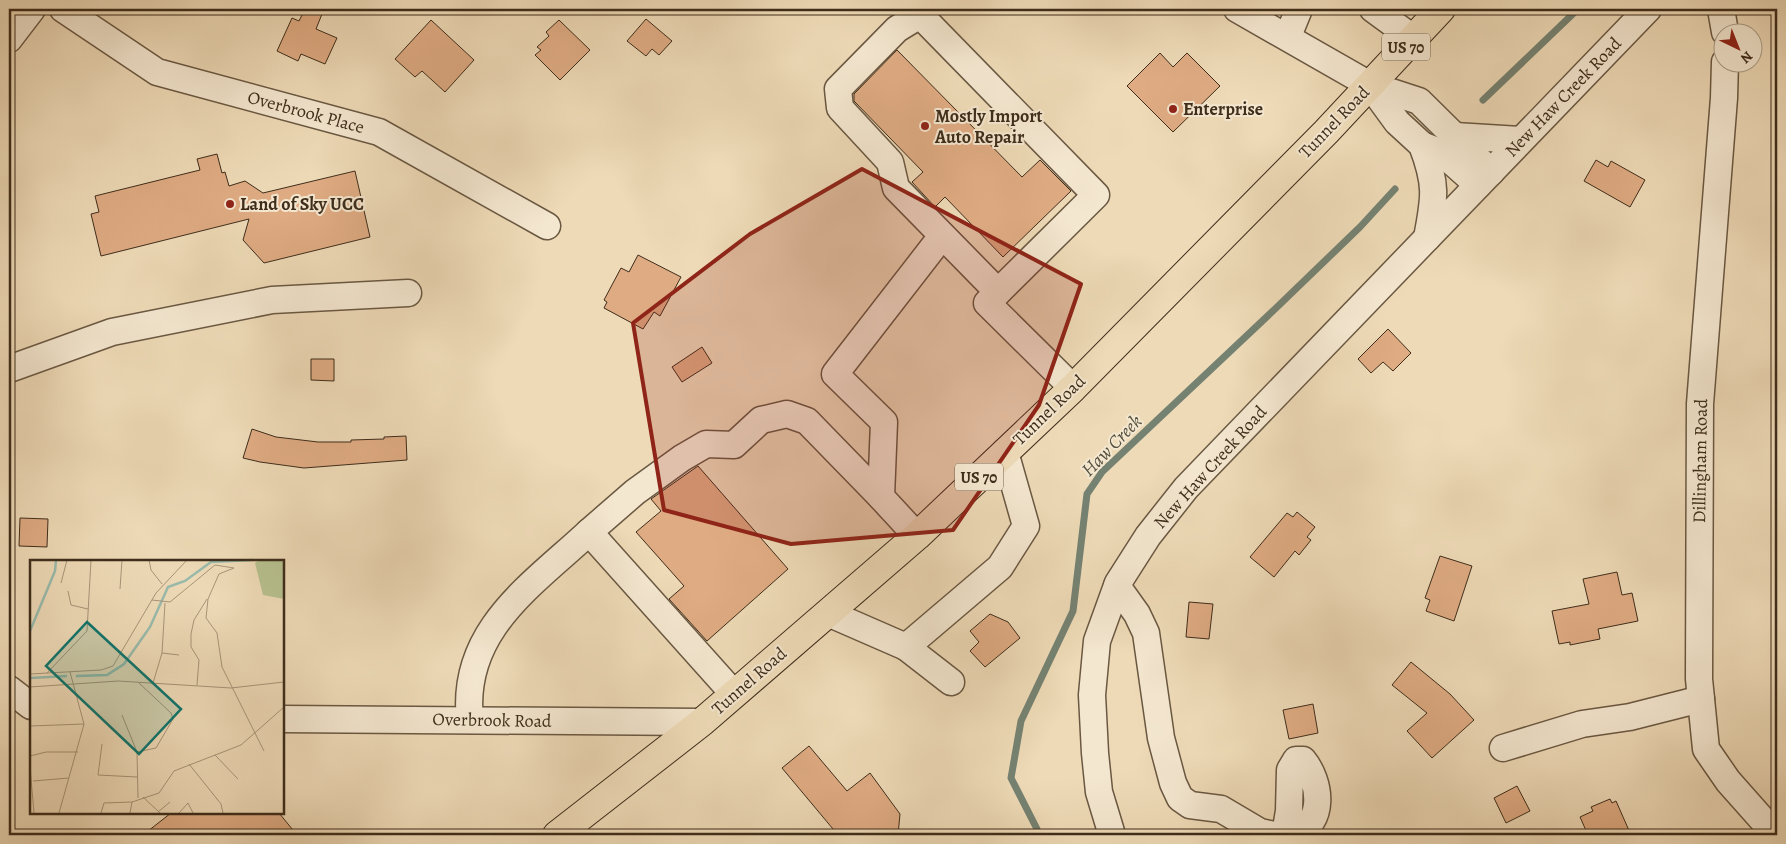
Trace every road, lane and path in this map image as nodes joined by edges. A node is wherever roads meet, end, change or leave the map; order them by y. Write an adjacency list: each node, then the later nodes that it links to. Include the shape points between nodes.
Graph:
1 (32, 9): 12 (street)
2 (63, 9): 20 (street, Overbrook Place, via 157,72 379,132)
3 (1237, 9): 11 (street)
4 (1299, 9): 11 (street)
5 (1373, 9): 13 (street)
6 (1441, 9): 13 (main road, Tunnel Road / US 70)
7 (1648, 9): 17 (street, New Haw Creek Road)
8 (1721, 9): 10 (street)
9 (923, 12): 21 (street, via 897,29 838,89 840,108 890,162 896,188); 24 (street, via 1096,195)
10 (1723, 22)
11 (1288, 36): 15 (street)
12 (9, 39)
13 (1414, 39): 15 (main road, Tunnel Road / US 70)
14 (1725, 72): 37 (street, Dillingham Road, via 1700,404)
15 (1370, 85): 16 (street, via 1419,100); 18 (street, via 1397,122); 26 (main road, Tunnel Road / US 70)
16 (1455, 136): 17 (street); 19 (street)
17 (1520, 140): 19 (street, New Haw Creek Road)
18 (1422, 145): 19 (street); 22 (street, via 1433,174 1434,205)
19 (1484, 178): 22 (street, New Haw Creek Road)
20 (547, 226)
21 (942, 236): 24 (street); 28 (street, via 835,374 884,422)
22 (1427, 238): 31 (street, New Haw Creek Road, via 1186,488 1148,536)
23 (408, 293): 25 (street, via 272,300 112,332)
24 (993, 298): 26 (street)
25 (9, 369)
26 (1073, 388): 27 (main road, Tunnel Road / US 70)
27 (1005, 452): 30 (main road, Tunnel Road / US 70); 33 (street, via 1026,526 1000,567)
28 (881, 497): 29 (street, via 807,421 787,414 762,420 734,445 706,444 682,458 635,492); 30 (street)
29 (589, 532): 36 (street); 40 (street, via 508,608 491,630 473,665 468,703)
30 (917, 536): 32 (main road, Tunnel Road / US 70)
31 (1118, 586): 44 (street, New Haw Creek Road, via 1097,641 1092,695 1099,792); 45 (street, via 1146,633 1161,738 1180,798 1190,805 1221,810 1260,832)
32 (828, 613): 33 (street); 36 (main road, Tunnel Road / US 70)
33 (906, 647): 34 (street)
34 (951, 682)
35 (9, 689): 38 (street)
36 (734, 694): 41 (main road, Tunnel Road / US 70)
37 (1701, 699): 42 (street, via 1630,717 1582,724); 48 (street, Dillingham Road, via 1706,749 1728,781)
38 (30, 705)
39 (284, 719): 40 (street, Overbrook Road)
40 (470, 720): 41 (street, Overbrook Road)
41 (702, 722): 43 (main road, Tunnel Road / US 70)
42 (1503, 748)
43 (557, 835)
44 (1112, 835)
45 (1274, 835)
46 (1285, 835): 47 (street, via 1290,770 1296,760 1303,760 1310,768 1319,804 1313,823)
47 (1294, 835)
48 (1776, 835)

